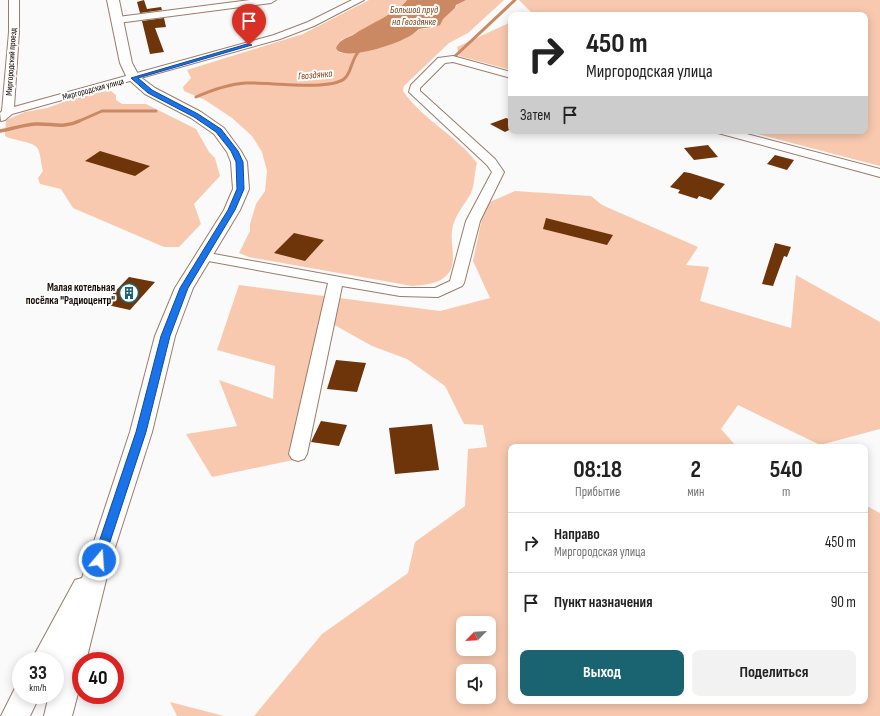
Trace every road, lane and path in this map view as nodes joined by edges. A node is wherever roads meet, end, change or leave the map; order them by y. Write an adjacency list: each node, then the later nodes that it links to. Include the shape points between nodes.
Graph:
1 (14, 0): 8 (street, Миргородский проезд, via 14,32)
2 (113, 0): 5 (street)
3 (271, 0): 5 (street)
4 (358, 0): 7 (street, Миргородская улица, via 293,31)
5 (118, 20): 7 (street, via 126,63)
6 (508, 74): 12 (street, via 453,59 442,60 415,86 414,92 492,162 498,172 473,221 457,283 438,293 400,292)
7 (134, 78): 8 (street, Миргородская улица); 11 (street, via 150,91 196,115 218,131 234,151 239,162 241,189 232,210)
8 (4, 116)
9 (733, 134): 10 (street)
10 (880, 173)
11 (203, 256): 12 (street); 14 (street, via 184,288 165,336 141,432)
12 (336, 281): 13 (street)
13 (298, 454)
14 (99, 560): 15 (street); 18 (street)
15 (49, 652)
16 (21, 704): 17 (street)
17 (15, 716)
18 (58, 716)

